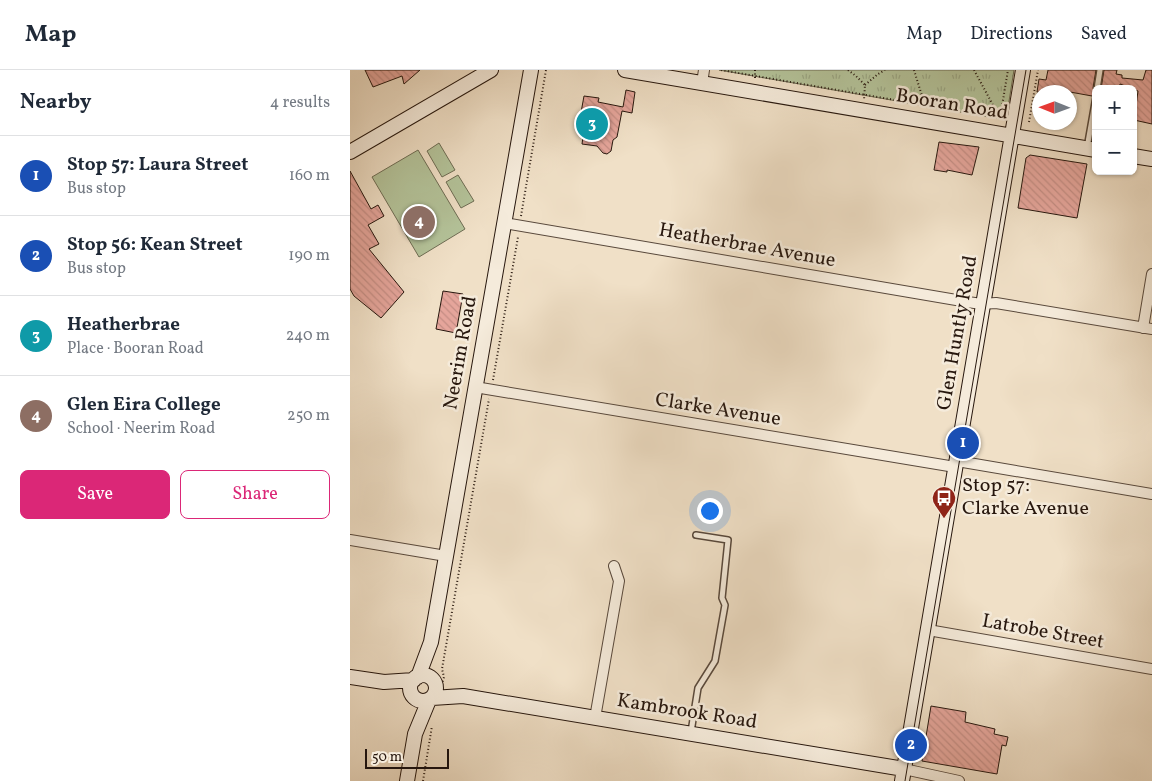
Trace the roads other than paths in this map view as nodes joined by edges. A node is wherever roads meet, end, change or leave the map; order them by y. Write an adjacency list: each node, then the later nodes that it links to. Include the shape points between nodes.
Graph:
1 (491, 70): 11 (street)
2 (531, 70): 14 (street, Neerim Road)
3 (625, 70): 6 (street, Booran Road)
4 (1023, 70): 9 (street, Glen Huntly Road)
5 (1100, 70): 7 (lane)
6 (703, 76): 9 (street, Booran Road, via 863,110)
7 (1098, 85)
8 (1093, 130): 10 (lane)
9 (1012, 135): 10 (street, Booran Road); 16 (street, Glen Huntly Road)
10 (1091, 149)
11 (350, 152)
12 (1137, 157): 13 (street)
13 (1152, 159)
14 (504, 223): 16 (street, Heatherbrae Avenue); 18 (street, Neerim Road)
15 (1152, 274): 17 (street)
16 (984, 303): 17 (street, Heatherbrae Avenue); 19 (street, Glen Huntly Road)
17 (1148, 328)
18 (475, 387): 19 (street, Clarke Avenue); 23 (street, Neerim Road)
19 (956, 464): 20 (street, Clarke Avenue); 25 (street, Glen Huntly Road)
20 (1152, 494)
21 (696, 534): 34 (lane, via 728,540 722,598 725,605 715,660 698,688)
22 (350, 540): 23 (street)
23 (446, 556): 26 (street, Neerim Road)
24 (614, 566): 33 (street, via 619,581)
25 (928, 630): 27 (street, Latrobe Street); 36 (street, Glen Huntly Road)
26 (431, 642): 29 (street, Neerim Road); 31 (street, Neerim Road)
27 (1152, 669)
28 (350, 677): 30 (street)
29 (416, 678): 30 (street); 31 (street, via 426,676); 32 (street, via 410,688)
30 (384, 682): 32 (street)
31 (435, 690): 32 (street, via 421,701); 33 (street, Kambrook Road); 35 (street, Neerim Road)
32 (413, 696): 35 (street, Neerim Road)
33 (595, 718): 34 (street, Kambrook Road)
34 (691, 733): 36 (street, Kambrook Road)
35 (415, 734): 37 (street, Neerim Road)
36 (903, 775): 38 (street)
37 (407, 781)
38 (959, 781)

